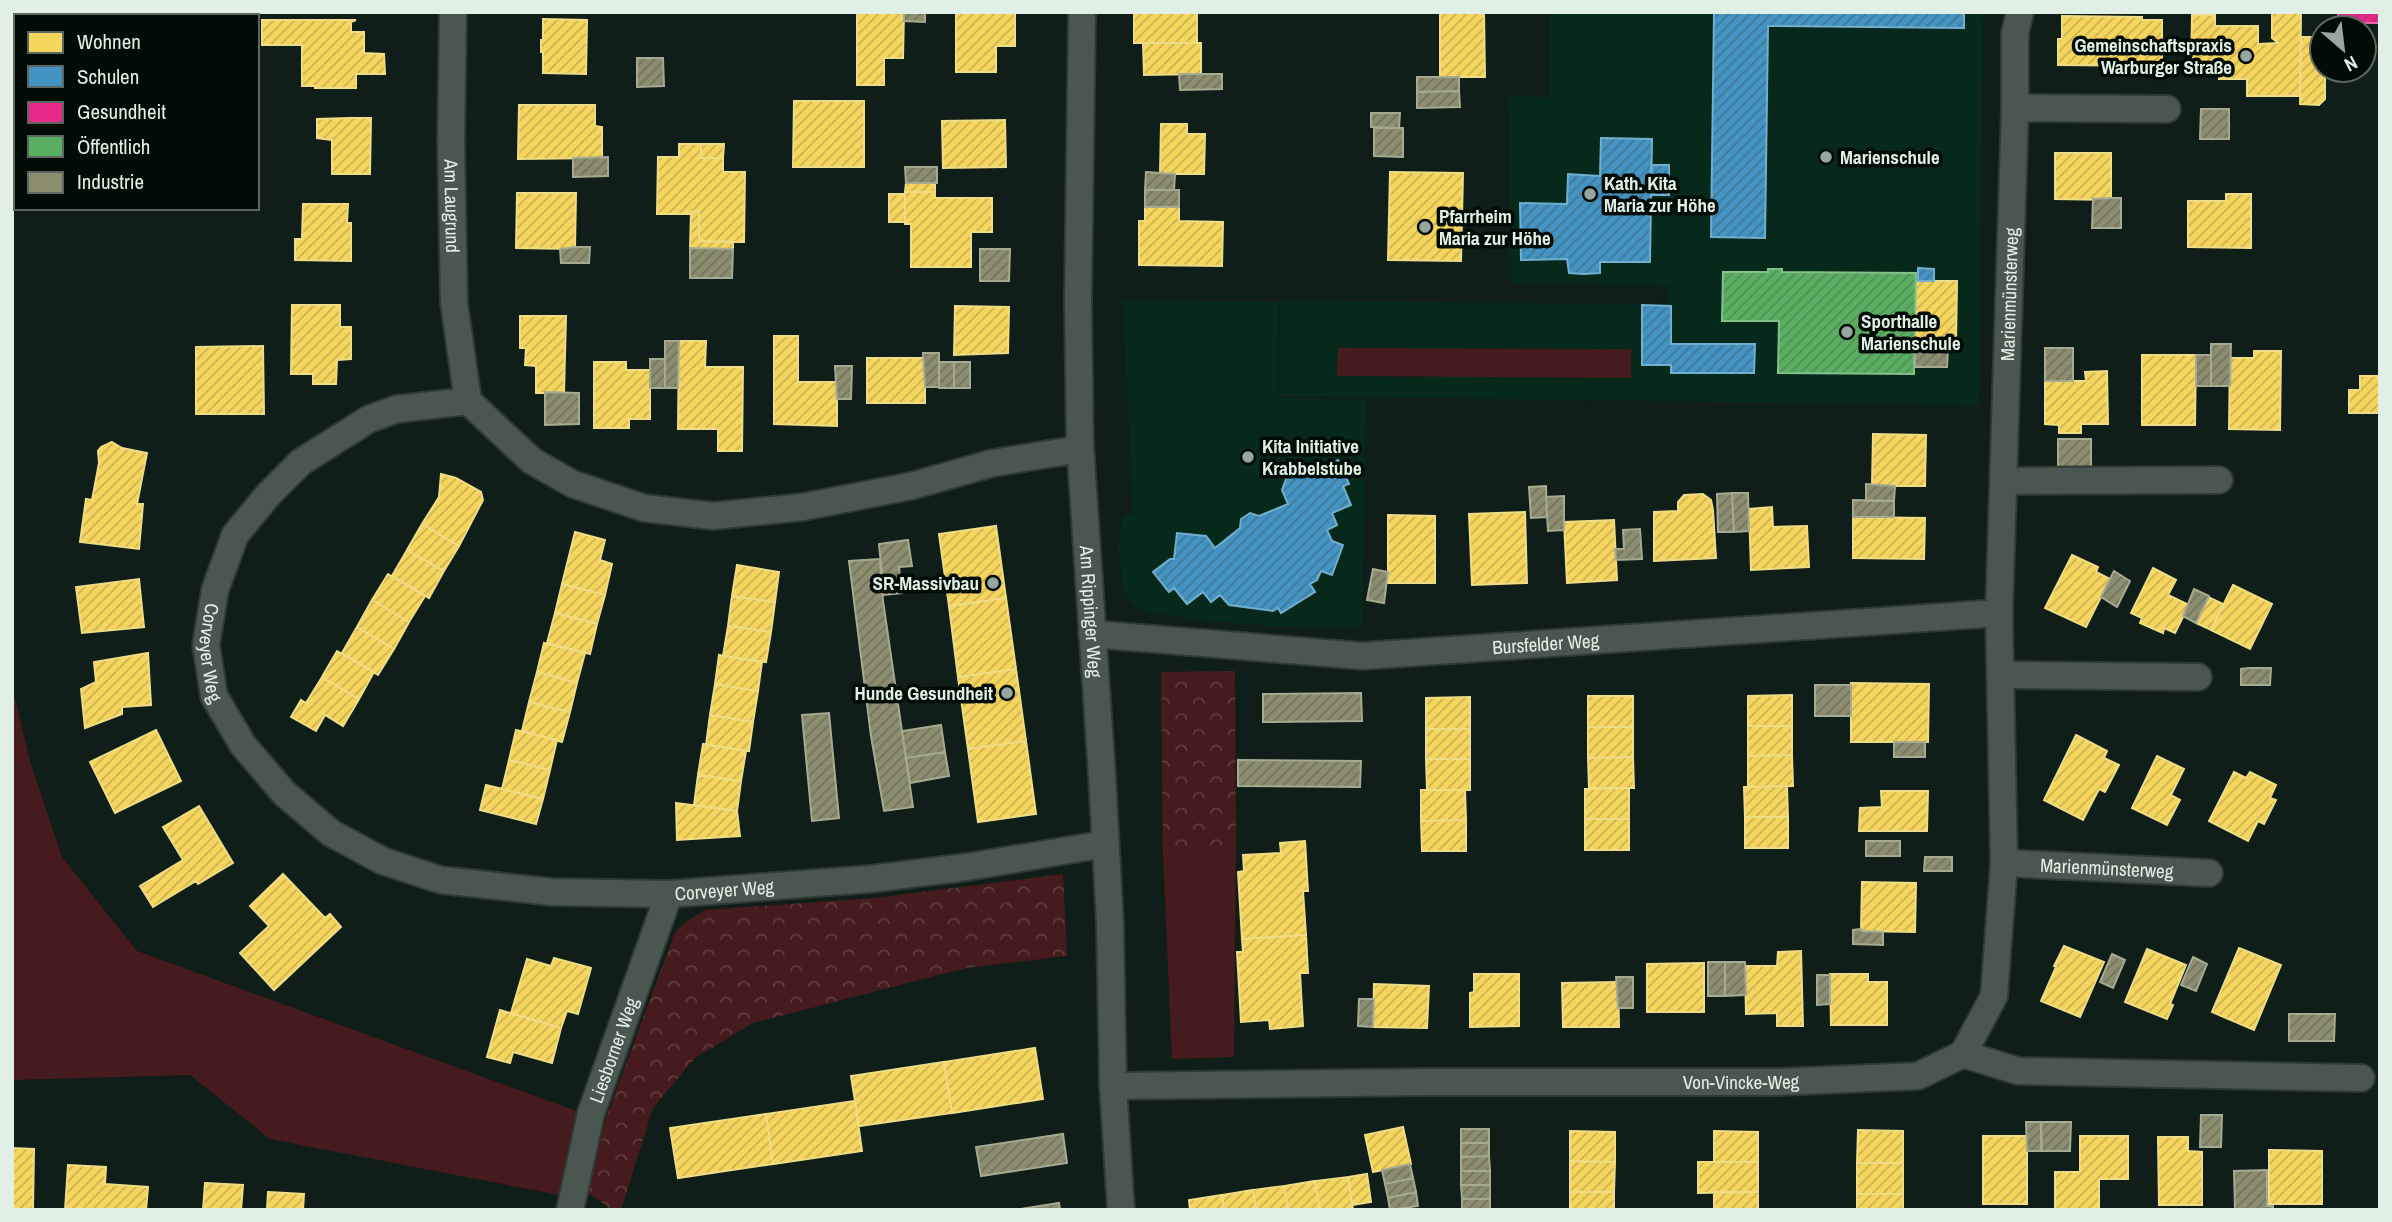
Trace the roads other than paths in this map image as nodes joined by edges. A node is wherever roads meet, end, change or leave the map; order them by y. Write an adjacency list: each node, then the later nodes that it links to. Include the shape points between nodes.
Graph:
1 (453, 12): 6 (street, Am Laugrund, via 454,303)
2 (1082, 12): 7 (street, Am Rippinger Weg)
3 (2020, 12): 4 (street, Marienmünsterweg, via 2015,33)
4 (2015, 108): 5 (street); 9 (street, Marienmünsterweg)
5 (2167, 109)
6 (468, 401): 7 (street, via 532,461 573,484 644,508 713,516 803,507 911,486 993,463); 17 (street, Corveyer Weg, via 397,410 369,419 301,462 268,495 235,535 215,590 206,645 215,696 243,745 284,793 331,833 383,861 441,880 552,892)
7 (1080, 449): 11 (street, Am Rippinger Weg)
8 (2219, 480): 9 (street)
9 (2004, 481): 10 (street, Marienmünsterweg)
10 (1999, 613): 11 (street, Bursfelder Weg, via 1362,656); 12 (street, Marienmünsterweg)
11 (1092, 634): 14 (street, Am Rippinger Weg)
12 (2000, 675): 13 (street); 15 (street, Marienmünsterweg)
13 (2198, 677)
14 (1105, 844): 17 (street, Corveyer Weg, via 870,879); 20 (street, Am Rippinger Weg)
15 (2004, 863): 16 (street, Marienmünsterweg); 18 (street, Marienmünsterweg, via 1994,996)
16 (2209, 873)
17 (669, 894): 21 (street, Liesborner Weg, via 591,1113)
18 (1964, 1054): 19 (street, via 2018,1071); 20 (street, Von-Vincke-Weg, via 1917,1076 1892,1077 1697,1083)
19 (2361, 1078)
20 (1113, 1086): 22 (street, Am Rippinger Weg)
21 (570, 1210)
22 (1121, 1210)

